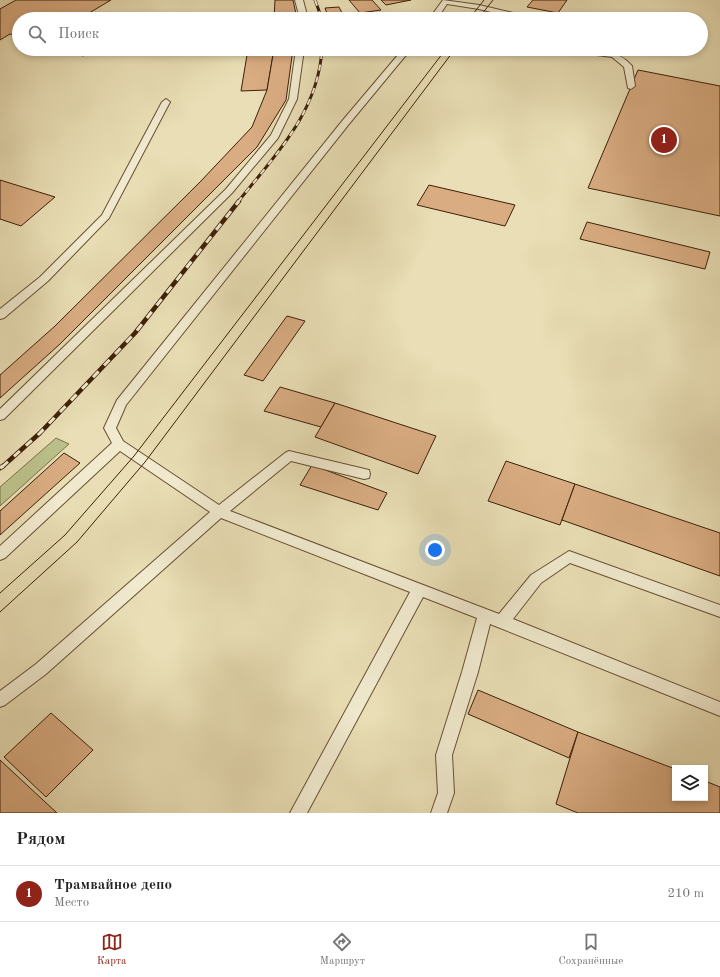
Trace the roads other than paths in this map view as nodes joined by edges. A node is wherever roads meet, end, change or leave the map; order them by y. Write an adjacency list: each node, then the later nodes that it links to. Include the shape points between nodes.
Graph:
1 (299, 0): 3 (lane)
2 (447, 1): 4 (lane); 5 (lane)
3 (302, 12)
4 (438, 12)
5 (499, 12)
6 (299, 56): 12 (lane, via 294,99 275,136 224,196)
7 (401, 56): 13 (lane, via 121,403 110,428)
8 (615, 56): 9 (lane, via 628,66)
9 (631, 86)
10 (166, 102): 11 (lane, via 106,216 44,279)
11 (0, 315)
12 (0, 416)
13 (119, 444): 15 (lane); 16 (lane)
14 (364, 474): 15 (lane, via 289,456)
15 (219, 512): 17 (lane); 21 (lane, via 41,669)
16 (0, 554)
17 (419, 590): 19 (lane); 23 (lane)
18 (720, 611): 20 (lane, via 569,557 536,579)
19 (485, 615): 20 (lane); 24 (lane, via 444,755 446,793)
20 (502, 622): 22 (lane)
21 (0, 700)
22 (720, 709)
23 (298, 813)
24 (439, 813)

